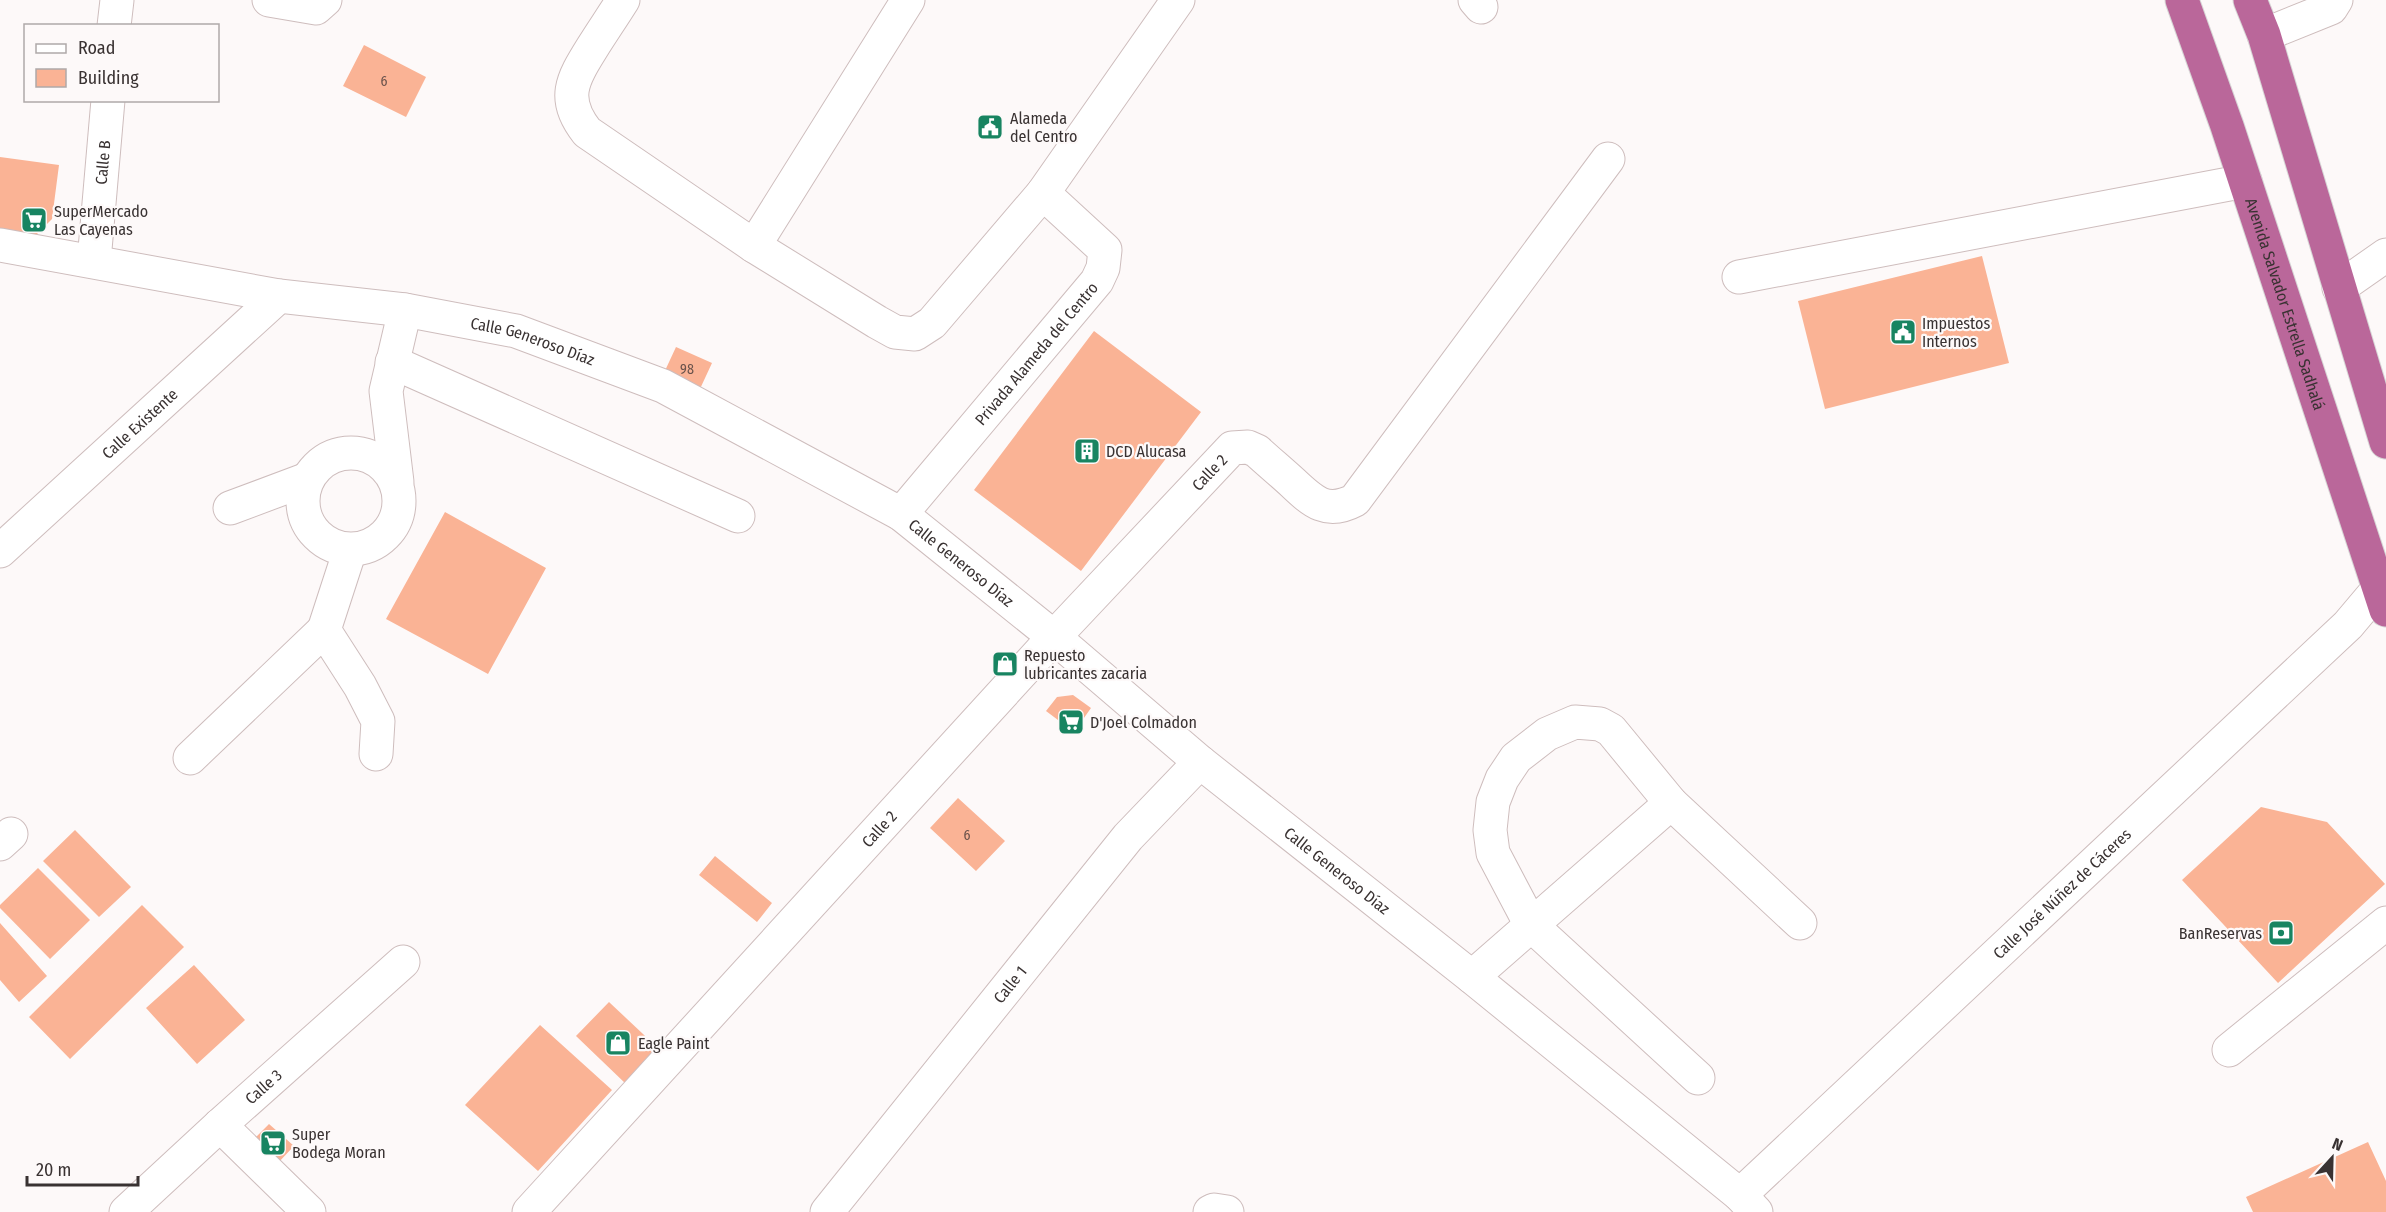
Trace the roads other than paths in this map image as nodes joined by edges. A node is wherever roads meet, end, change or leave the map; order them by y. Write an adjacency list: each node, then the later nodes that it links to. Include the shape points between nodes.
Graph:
1 (117, 0): 10 (street)
2 (269, 0): 9 (street)
3 (623, 0): 17 (street, via 575,75 571,92 578,121 586,132)
4 (908, 0): 17 (street)
5 (1178, 0): 15 (street)
6 (2182, 0): 14 (highway, Avenida Salvador Estrella Sadhalá)
7 (2250, 0): 11 (highway)
8 (2336, 0): 11 (street, via 2331,8)
9 (320, 4)
10 (114, 24)
11 (2264, 35): 21 (highway)
12 (108, 102): 19 (street, Calle B)
13 (1608, 159): 36 (street, Calle 2, via 1355,500 1344,506 1312,501 1257,451 1232,448)
14 (2246, 181): 20 (street); 34 (highway, Avenida Salvador Estrella Sadhalá)
15 (1043, 193): 17 (street, via 932,323 915,334 895,332); 30 (street, Privada Alameda del Centro, via 1105,250 1103,268 1097,281)
16 (0, 245): 19 (street, Calle Generoso Díaz)
17 (754, 246)
18 (2386, 255): 21 (street)
19 (94, 261): 22 (street, Calle Generoso Díaz)
20 (1739, 277)
21 (2339, 288): 25 (highway)
22 (279, 296): 23 (street, Calle Generoso Díaz); 33 (street, Calle Existente)
23 (405, 310): 24 (street); 30 (street, Calle Generoso Díaz, via 516,331 663,387)
24 (389, 376): 26 (street); 28 (street); 31 (street)
25 (2386, 442)
26 (352, 452): 27 (street, via 333,454); 28 (street, via 371,455 387,466)
27 (305, 480): 29 (street); 32 (street, via 305,518 315,534 331,545)
28 (397, 482): 32 (street, via 400,501 396,520 385,536 369,546)
29 (230, 508)
30 (901, 514): 36 (street, Calle Generoso Díaz)
31 (738, 516)
32 (350, 550): 35 (street)
33 (0, 551)
34 (2384, 593): 49 (street, Calle José Núñez de Cáceres)
35 (324, 630): 37 (street, via 378,721); 38 (street)
36 (1054, 637): 39 (street, Calle Generoso Díaz); 52 (street, Calle 2)
37 (376, 754)
38 (190, 758)
39 (1200, 762): 45 (street, Calle Generoso Díaz); 53 (street, Calle 1, via 1128,837)
40 (1671, 803): 41 (street); 43 (street); 43 (street, via 1611,730 1600,724 1575,722 1547,734 1516,758 1493,802 1490,830 1493,853)
41 (1800, 922)
42 (2386, 923): 46 (street)
43 (1531, 925): 45 (street); 47 (street)
44 (403, 962): 48 (street, Calle 3)
45 (1472, 977): 49 (street, Calle Generoso Díaz)
46 (2229, 1050)
47 (1698, 1078)
48 (220, 1125): 50 (street, Calle 3); 51 (street)
49 (1748, 1203)
50 (126, 1212)
51 (309, 1212)
52 (529, 1212)
53 (827, 1212)

